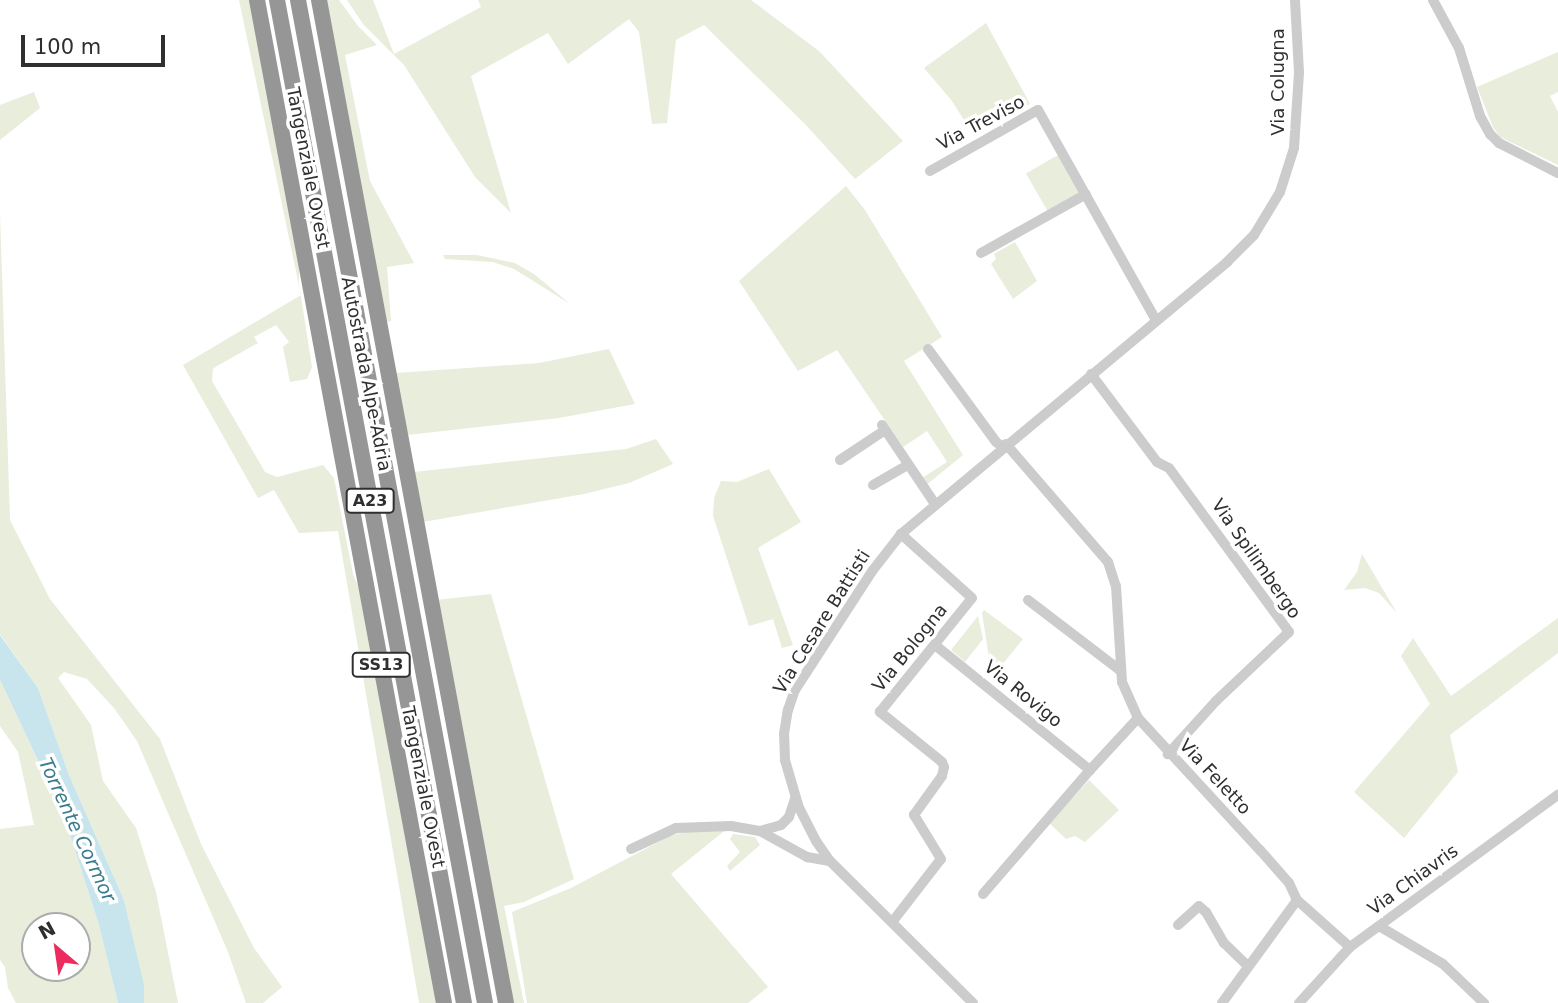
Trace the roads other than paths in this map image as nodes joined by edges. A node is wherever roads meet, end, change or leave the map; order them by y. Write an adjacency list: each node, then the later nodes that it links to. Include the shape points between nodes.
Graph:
1 (257, 0): 38 (highway, Tangenziale Ovest / SS13)
2 (276, 0): 39 (highway, Autostrada Alpe-Adria / A23)
3 (298, 0): 40 (highway, Autostrada Alpe-Adria / A23)
4 (319, 0): 41 (highway)
5 (1294, 0): 11 (street, Via Colugna, via 1297,124 1292,159 1280,192 1254,235)
6 (1433, 0): 8 (street, via 1459,48 1490,134)
7 (930, 171): 9 (street, Via Treviso, via 1038,110)
8 (1558, 173)
9 (1086, 194): 10 (street); 11 (street, Via Treviso)
10 (981, 253)
11 (1156, 320): 13 (street, Via Cesare Battisti)
12 (928, 349): 14 (street, via 996,442)
13 (1091, 374): 14 (street, Via Cesare Battisti); 24 (street, Via Spilimbergo, via 1157,463 1169,468 1289,632)
14 (1005, 446): 18 (street, Via Cesare Battisti); 22 (street, Via Feletto, via 1108,562 1116,586)
15 (840, 460): 16 (street, via 883,428)
16 (906, 466): 17 (street); 18 (street)
17 (873, 485)
18 (935, 504): 19 (street, Via Cesare Battisti)
19 (901, 534): 21 (street, Via Bologna, via 972,598); 27 (street, Via Cesare Battisti, via 795,690 784,734 785,760)
20 (1028, 600): 22 (street)
21 (935, 645): 25 (street, Via Rovigo); 33 (street, Via Bologna, via 880,712 944,767 914,815 941,859)
22 (1121, 671): 23 (street, Via Feletto)
23 (1138, 718): 24 (street, Via Feletto); 25 (street)
24 (1168, 754): 32 (street, Via Feletto, via 1289,883)
25 (1090, 770): 31 (street)
26 (1558, 795): 35 (street, Via Chiavris)
27 (795, 796): 28 (street, via 789,817 772,830); 30 (street, Via Cesare Battisti, via 804,821)
28 (761, 831): 29 (street, via 685,826); 30 (street, via 807,857)
29 (631, 849)
30 (830, 861): 33 (street, Via Cesare Battisti)
31 (983, 894)
32 (1297, 901): 36 (street, Via Feletto); 37 (street)
33 (893, 921): 42 (street, Via Cesare Battisti)
34 (1178, 925): 37 (street, via 1199,906 1224,943)
35 (1379, 926): 36 (street, Via Chiavris); 45 (street, via 1443,964)
36 (1350, 947): 44 (street, Via Chiavris)
37 (1247, 965): 43 (street)
38 (444, 1003)
39 (464, 1003)
40 (485, 1003)
41 (506, 1003)
42 (973, 1003)
43 (1222, 1003)
44 (1299, 1003)
45 (1484, 1003)

